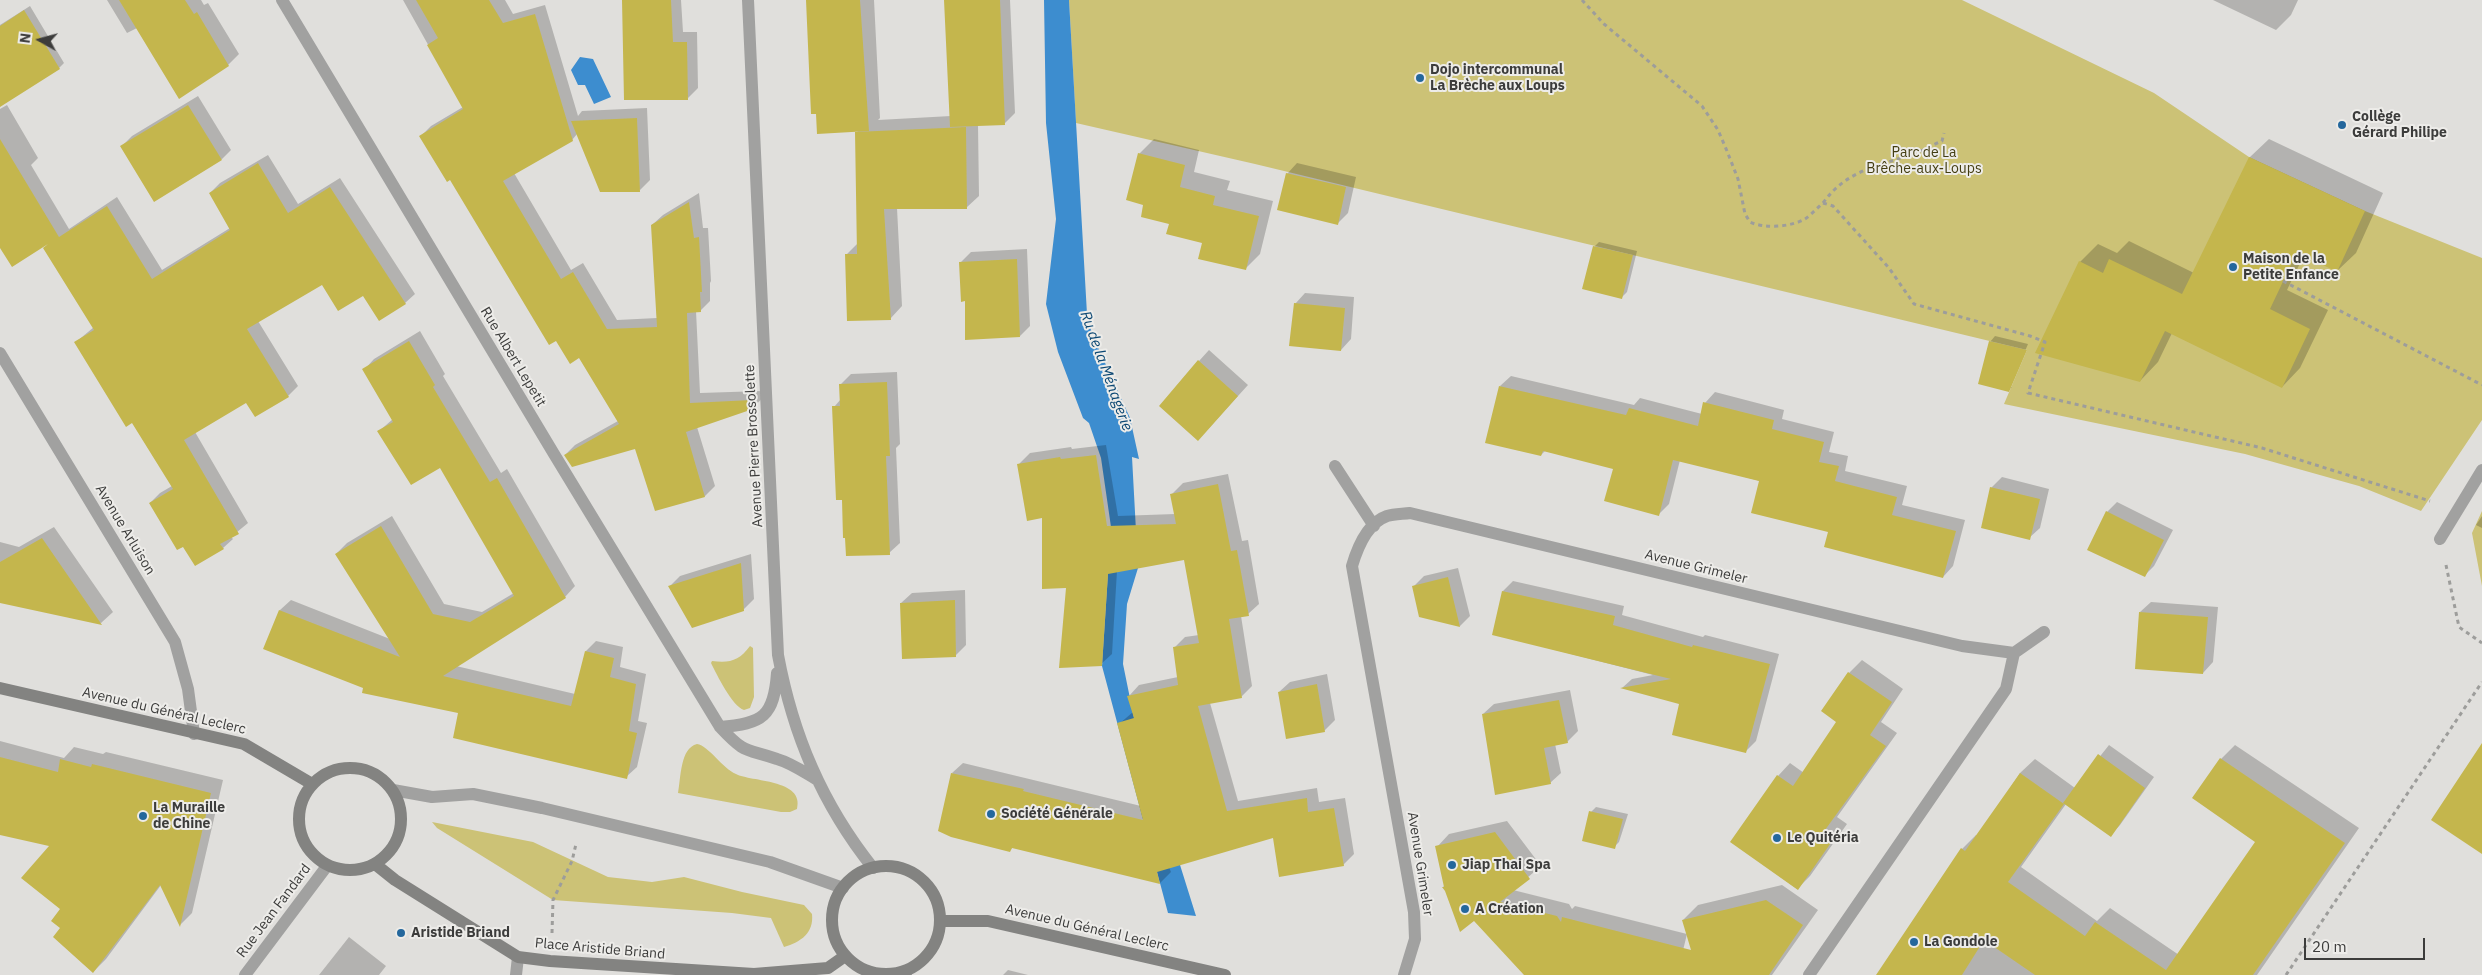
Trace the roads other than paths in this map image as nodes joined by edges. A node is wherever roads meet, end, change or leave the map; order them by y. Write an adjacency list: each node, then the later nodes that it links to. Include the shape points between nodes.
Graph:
1 (282, 0): 12 (street, Rue Albert Lepetit)
2 (748, 0): 10 (street, Avenue Pierre Brossolette)
3 (0, 353): 13 (street, Avenue Arluison, via 174,642 188,689)
4 (1335, 466): 6 (street)
5 (2482, 470): 7 (street)
6 (1374, 526): 9 (street, Avenue Grimeler, via 1385,517 1410,513 1962,646); 28 (street, Avenue Grimeler, via 1359,542 1352,566 1414,912 1415,939)
7 (2440, 539)
8 (2044, 632): 9 (street)
9 (2014, 653): 29 (street, via 2006,689)
10 (778, 655): 12 (street, via 775,695 769,710 758,721); 14 (street, Avenue Pierre Brossolette, via 788,704)
11 (0, 688): 13 (street, Avenue du Général Leclerc)
12 (720, 727): 14 (street, Rue Albert Lepetit, via 740,748 778,759)
13 (194, 734): 15 (street, Avenue du Général Leclerc, via 244,744)
14 (816, 779): 19 (street, Avenue Pierre Brossolette)
15 (312, 784): 16 (street, via 338,769 354,768 369,771); 18 (street, via 303,798 299,813 300,829 304,844)
16 (392, 790): 17 (street, via 400,806 402,822 398,839 389,854); 20 (street, via 432,797 473,794 582,817 770,862)
17 (375, 864): 18 (street, via 351,871); 23 (street, Place Aristide Briand, via 395,880)
18 (327, 866): 25 (street, Rue Jean Fandard)
19 (873, 868): 20 (street, via 856,875); 21 (street, via 905,869 920,878 931,890)
20 (842, 888): 22 (street, via 834,904 832,922 835,940)
21 (941, 921): 24 (street, via 931,952); 27 (street, Avenue du Général Leclerc, via 988,921)
22 (845, 956): 23 (street, Place Aristide Briand, via 828,968 754,974); 24 (street, via 872,973)
23 (518, 957): 26 (street)
24 (906, 973)
25 (245, 975)
26 (516, 975)
27 (1225, 975)
28 (1404, 975)
29 (1809, 975)

